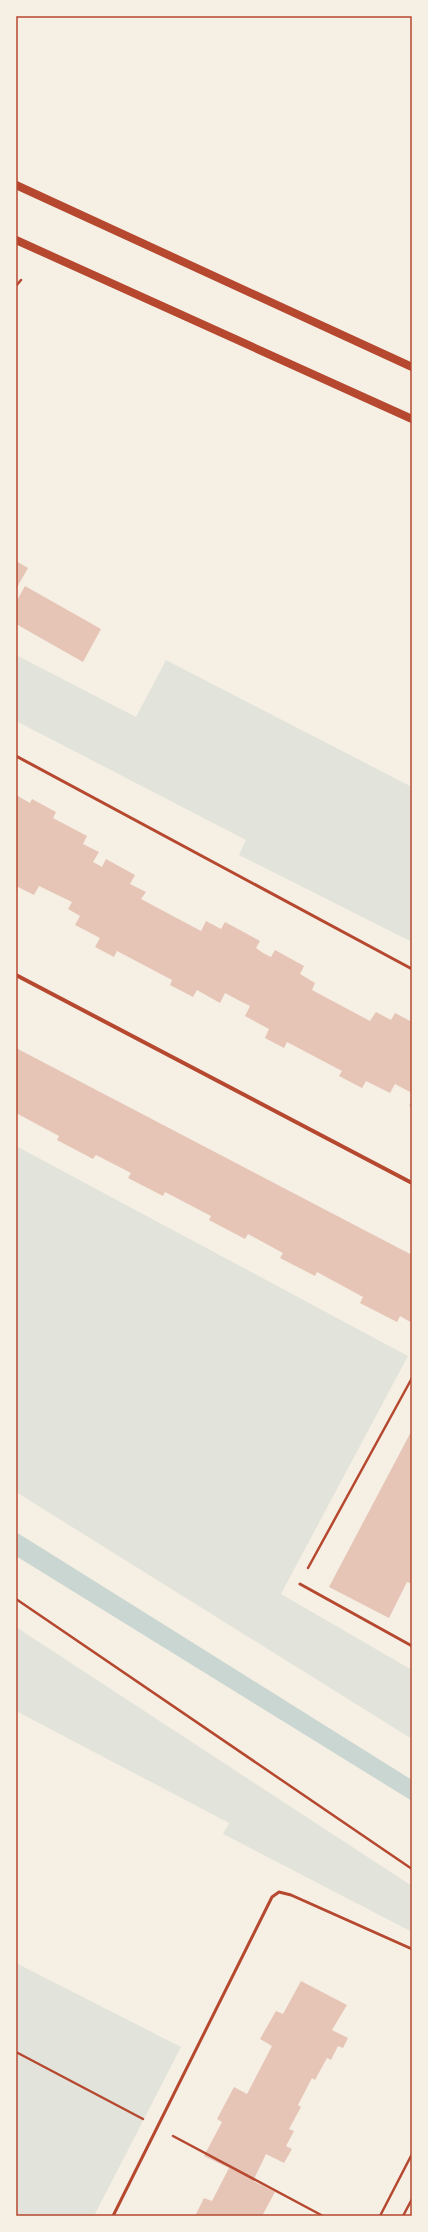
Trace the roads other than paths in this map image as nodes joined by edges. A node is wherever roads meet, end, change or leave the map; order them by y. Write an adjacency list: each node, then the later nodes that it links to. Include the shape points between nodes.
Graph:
1 (16, 185): 3 (main road)
2 (16, 240): 4 (main road)
3 (412, 366)
4 (412, 419)
5 (16, 756): 6 (lane)
6 (412, 969)
7 (16, 975): 8 (street)
8 (412, 1183)
9 (300, 1584): 10 (lane)
10 (412, 1646)
11 (412, 1949): 12 (lane, via 291,1895 279,1892 272,1897)
12 (113, 2216)

